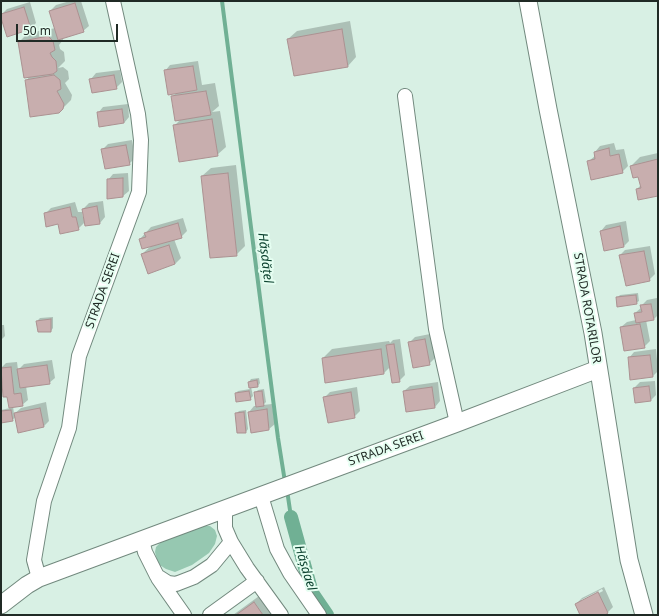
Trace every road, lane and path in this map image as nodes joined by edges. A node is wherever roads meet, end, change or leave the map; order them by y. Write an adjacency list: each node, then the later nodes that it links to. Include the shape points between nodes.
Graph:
1 (113, 1): 11 (street, STRADA SEREI, via 138,114 141,140 139,192 79,356 69,428 44,501 34,560)
2 (528, 1): 4 (main road, STRADA ROTARILOR, via 586,294)
3 (406, 96): 5 (street, via 436,329)
4 (598, 369): 5 (main road, STRADA SEREI); 18 (main road, STRADA ROTARILOR, via 628,552)
5 (457, 423): 6 (main road, STRADA SEREI)
6 (267, 493): 7 (main road, STRADA SEREI); 17 (street, via 277,549)
7 (225, 509): 8 (main road, STRADA SEREI); 9 (street, via 225,528)
8 (142, 540): 10 (street); 11 (main road, STRADA SEREI)
9 (231, 542): 10 (street, via 212,565 194,577 176,584 168,583); 12 (street)
10 (157, 576): 14 (street)
11 (39, 578): 13 (main road, STRADA SEREI)
12 (257, 581): 15 (street); 16 (street)
13 (1, 605)
14 (184, 615)
15 (210, 615)
16 (281, 615)
17 (319, 615)
18 (644, 615)

